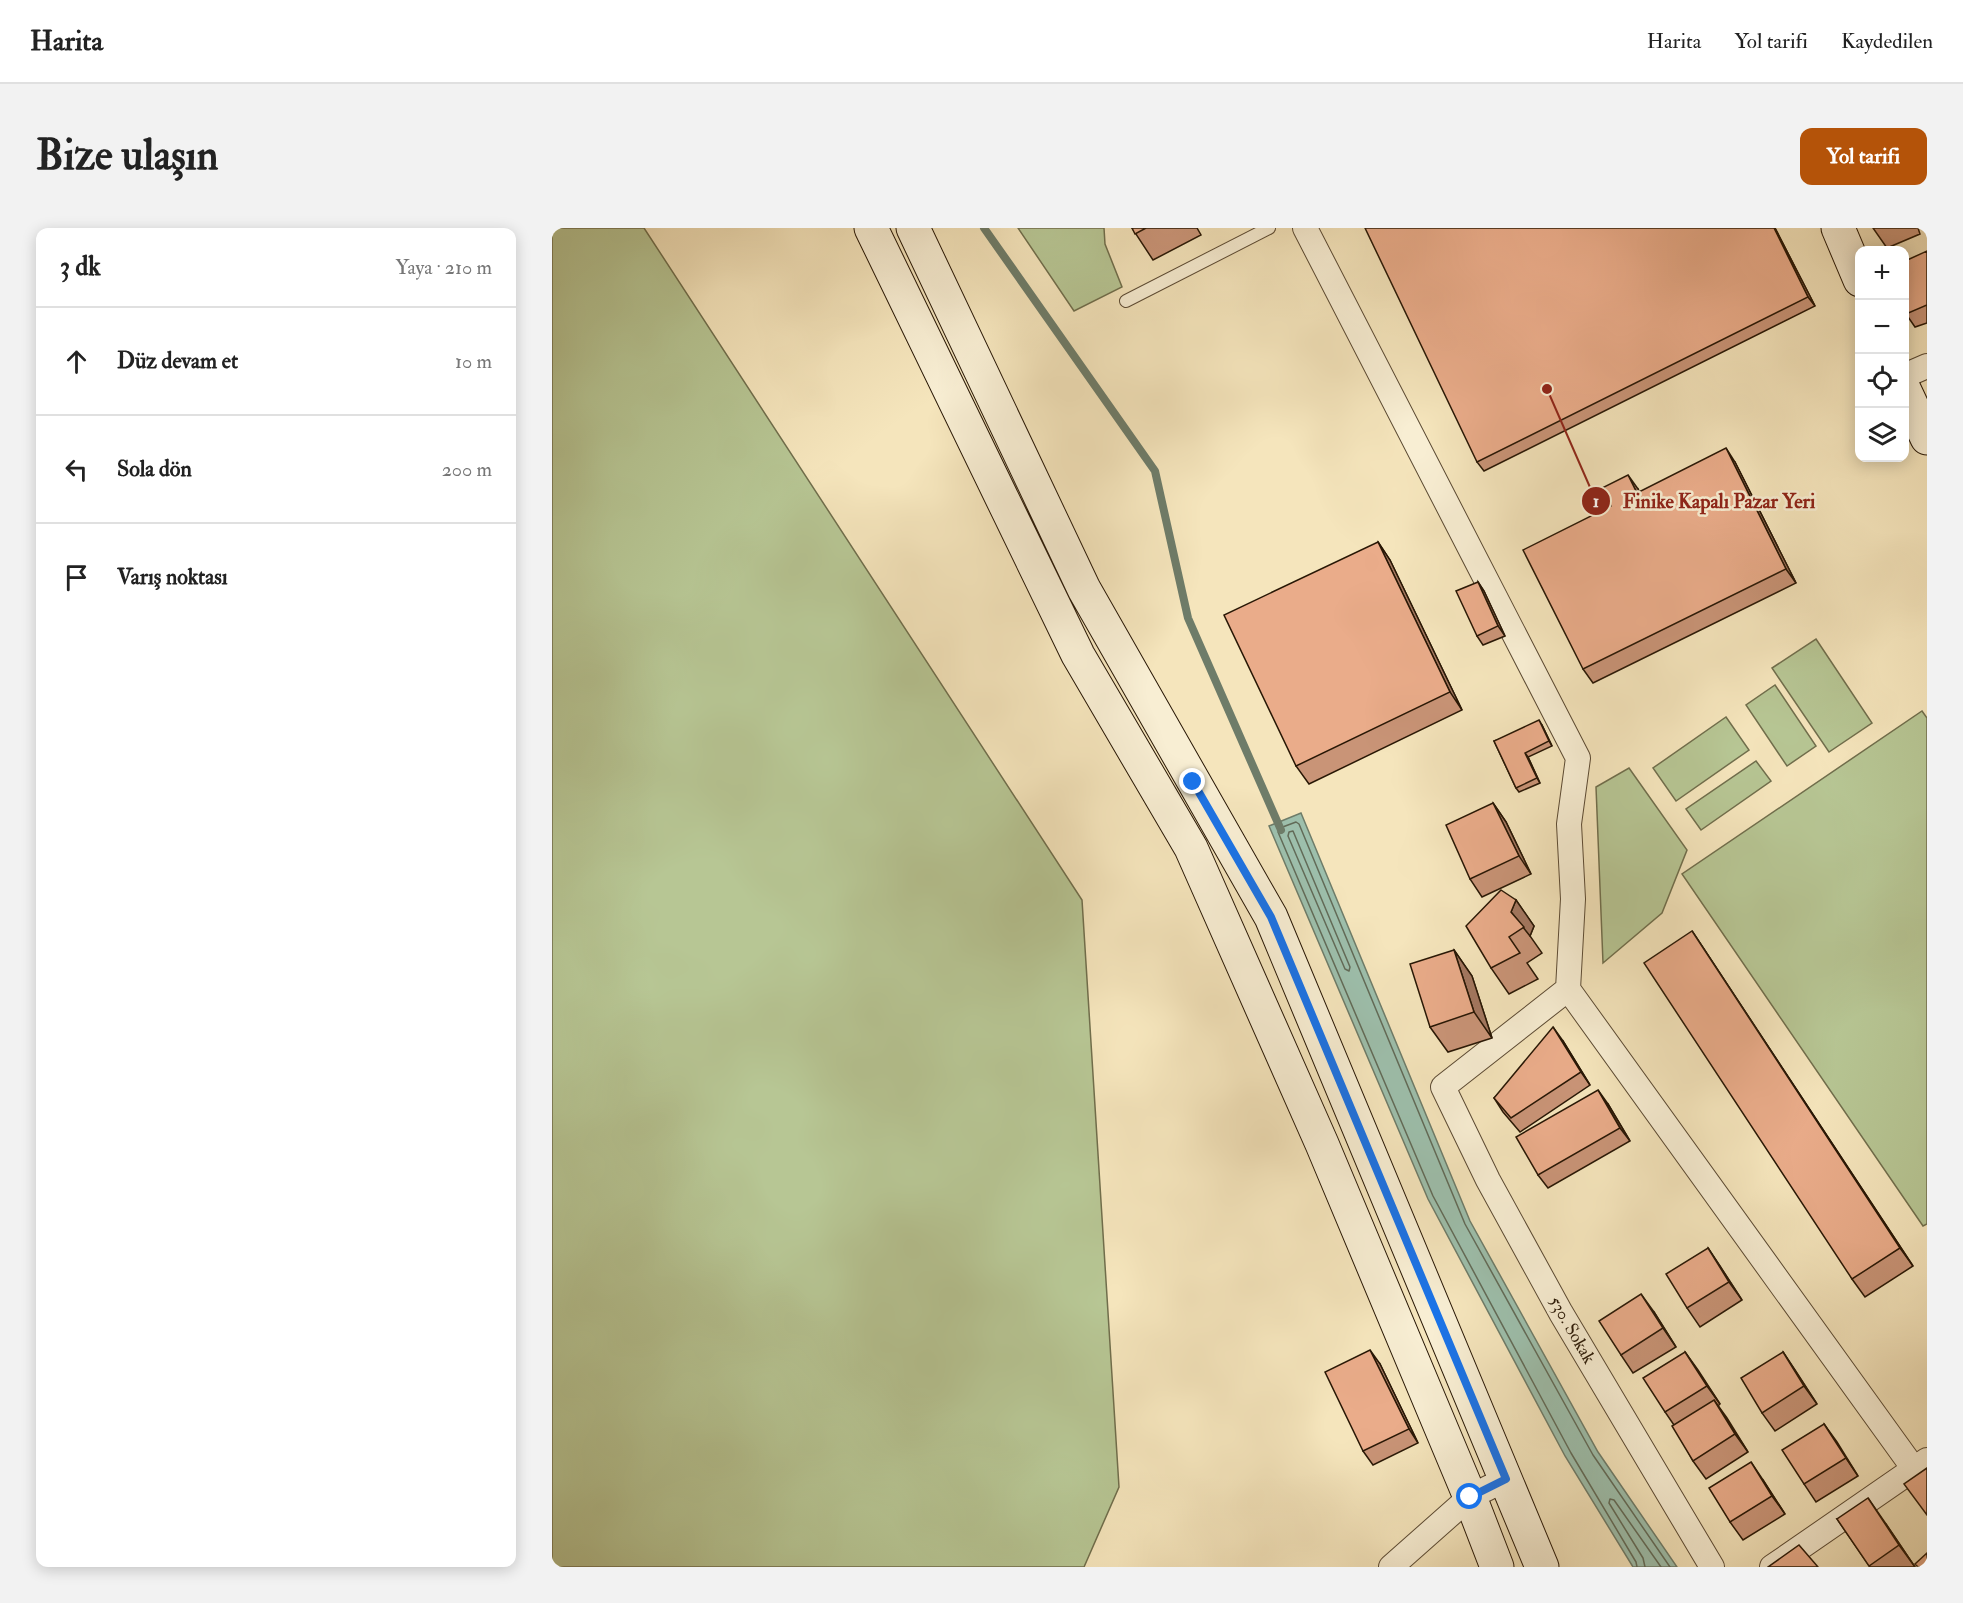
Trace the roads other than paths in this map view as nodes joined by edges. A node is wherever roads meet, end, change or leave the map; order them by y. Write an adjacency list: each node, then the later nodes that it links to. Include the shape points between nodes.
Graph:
1 (871, 228): 15 (street, via 1078,655 1191,848 1322,1144)
2 (913, 228): 14 (street, via 1084,589 1271,917)
3 (1269, 228): 7 (lane)
4 (1305, 228): 12 (street, via 1578,758 1569,824 1573,899)
5 (1838, 228): 6 (street)
6 (1855, 268)
7 (1126, 301)
8 (1927, 366): 9 (street)
9 (1909, 374)
10 (1909, 397): 11 (street)
11 (1927, 438)
12 (1568, 989): 13 (street); 19 (street, 530. Sokak, via 1443,1087 1488,1180 1561,1313)
13 (1920, 1464): 20 (street)
14 (1506, 1479): 15 (street); 18 (street)
15 (1470, 1497): 16 (street); 17 (street)
16 (1391, 1567)
17 (1497, 1567)
18 (1542, 1567)
19 (1712, 1567)
20 (1772, 1567)

